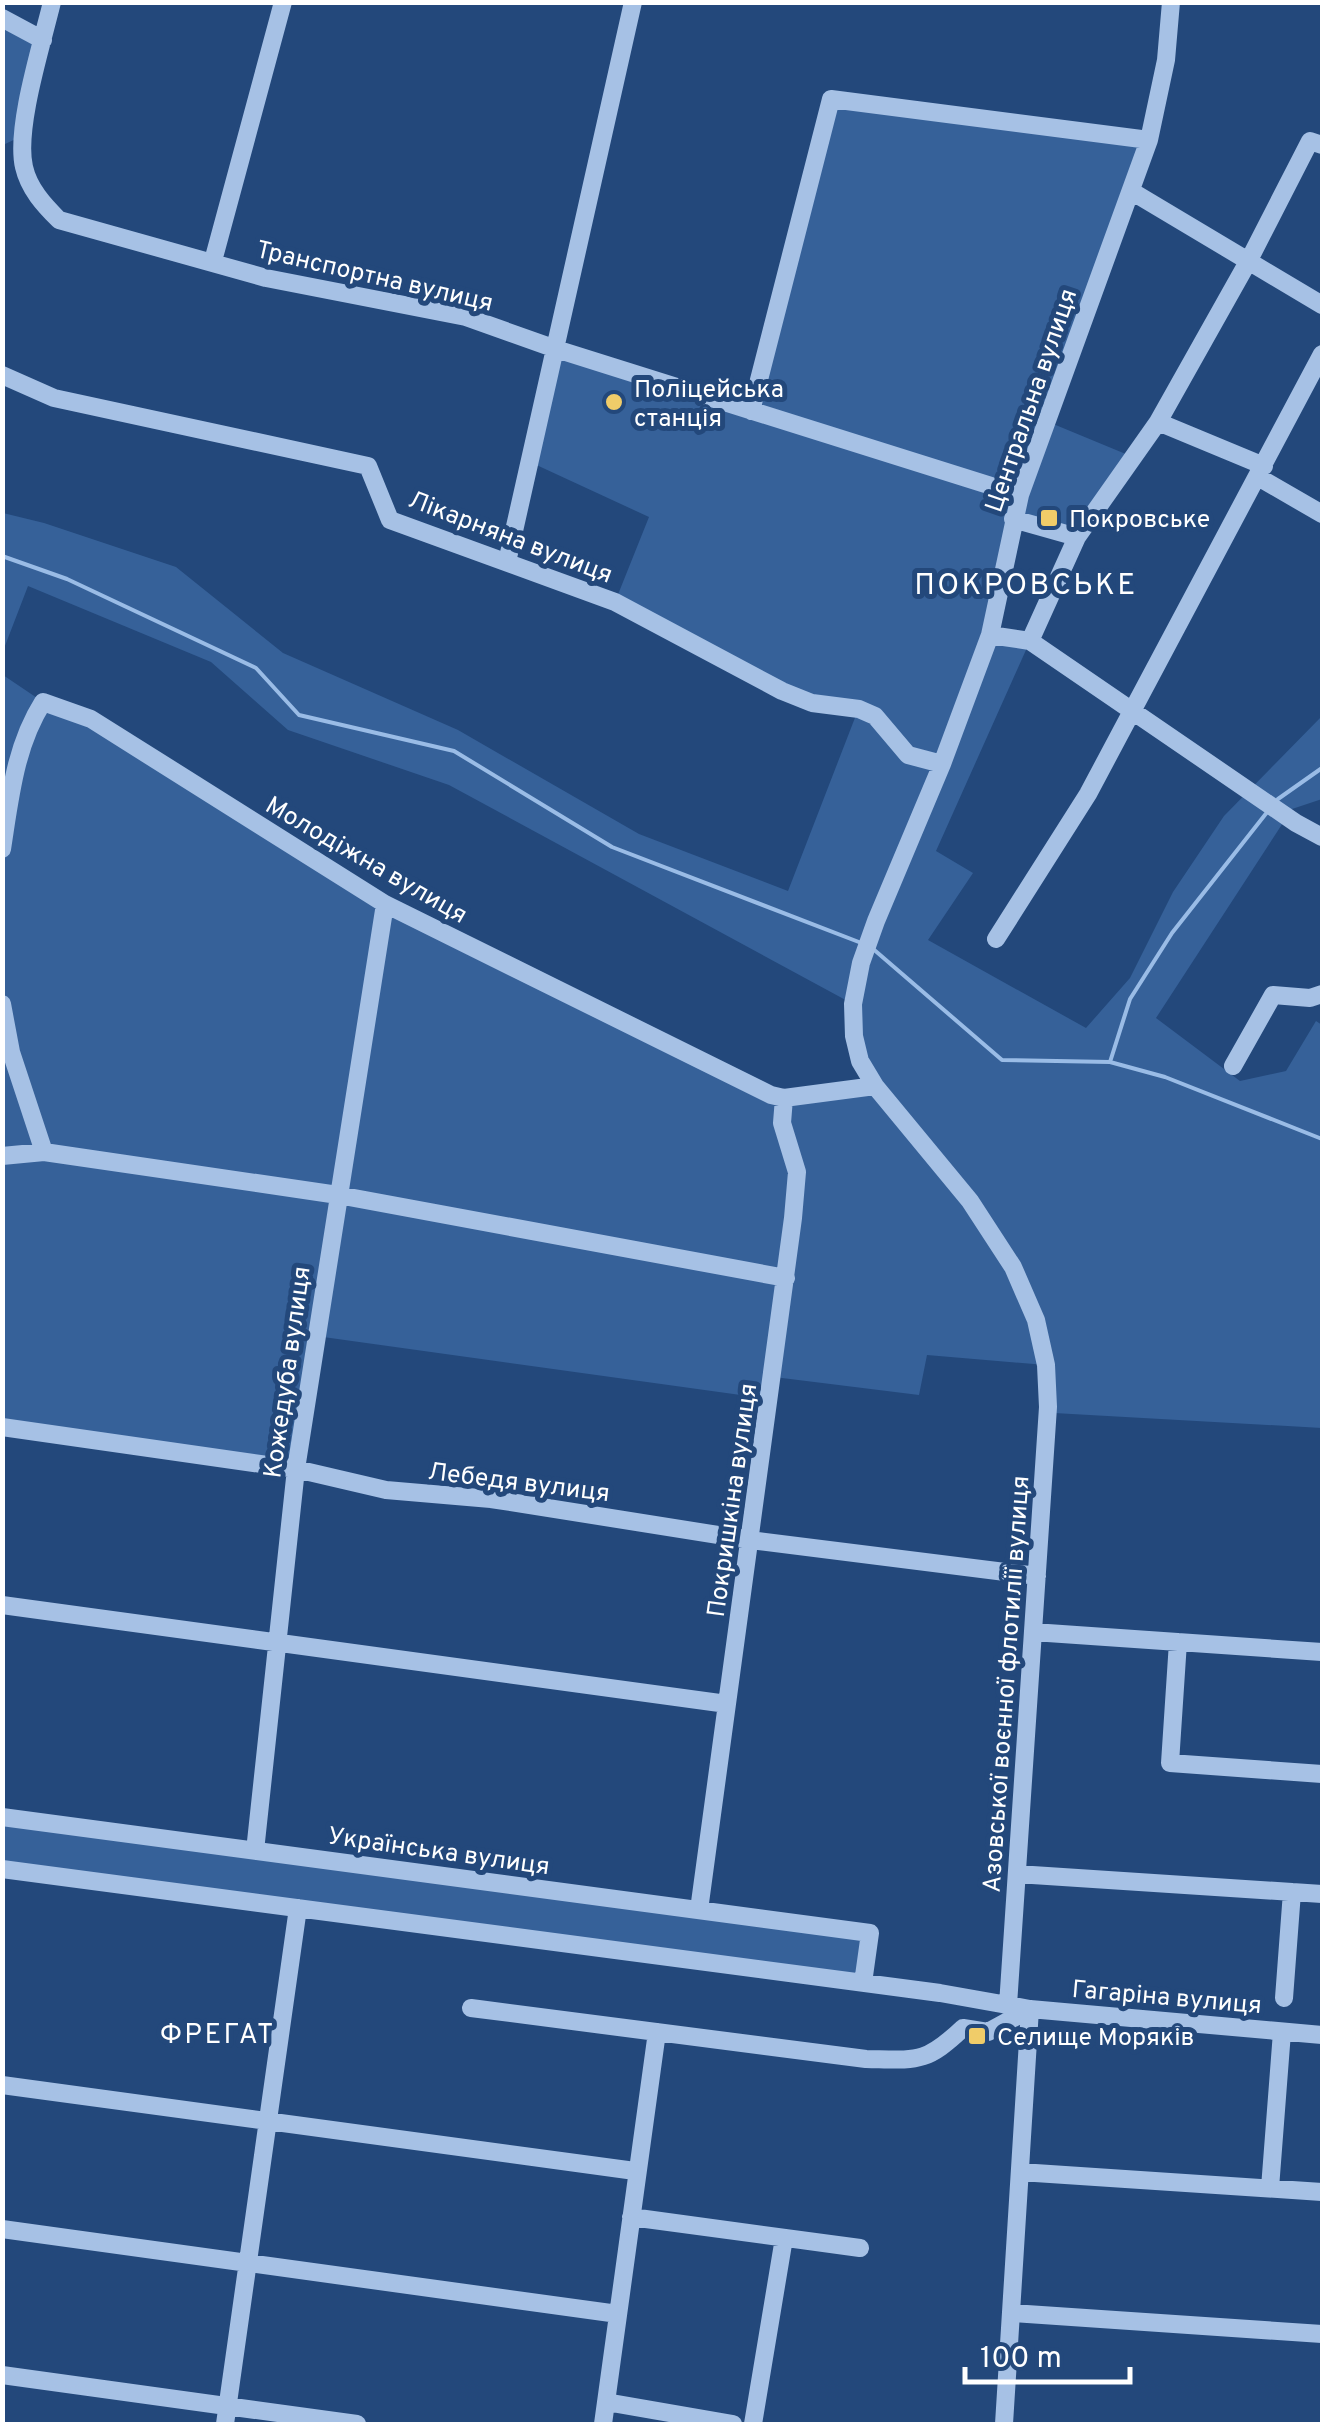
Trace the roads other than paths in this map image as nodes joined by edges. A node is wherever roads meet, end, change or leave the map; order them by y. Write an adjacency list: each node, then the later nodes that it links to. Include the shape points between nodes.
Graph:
1 (52, 2): 6 (street)
2 (283, 2): 11 (street)
3 (633, 2): 13 (street)
4 (1170, 2): 7 (street, Центральна вулиця)
5 (2, 18): 6 (street)
6 (43, 40): 11 (street, Транспортна вулиця, via 22,136 24,168 38,199 59,220)
7 (1149, 140): 9 (street, Центральна вулиця); 16 (street, via 831,99)
8 (1316, 143): 10 (street)
9 (1131, 192): 10 (street); 19 (street, Центральна вулиця)
10 (1249, 260): 12 (street); 17 (street)
11 (213, 261): 13 (street, Транспортна вулиця, via 266,278 466,316)
12 (1322, 305)
13 (556, 349): 16 (street, Транспортна вулиця); 23 (street)
14 (1322, 354): 18 (street)
15 (2, 375): 23 (street, Лікарняна вулиця, via 54,398 368,466 390,520)
16 (752, 410): 19 (street, Транспортна вулиця)
17 (1158, 422): 18 (street); 22 (street)
18 (1261, 472): 20 (street); 26 (street)
19 (1020, 496): 21 (street, Центральна вулиця)
20 (1322, 514)
21 (1013, 519): 22 (street); 24 (street, Центральна вулиця)
22 (1076, 537): 25 (street)
23 (507, 562): 27 (street, Лікарняна вулиця, via 615,602 782,691 875,716 908,755)
24 (990, 635): 25 (street); 27 (street, Центральна вулиця)
25 (1030, 642): 26 (street)
26 (1130, 711): 28 (street); 31 (street, via 1088,794)
27 (942, 764): 35 (street, Центральна вулиця, via 876,921 853,1004 860,1061)
28 (1322, 837)
29 (2, 848): 30 (street, Молодіжна вулиця, via 28,726 43,702 91,718)
30 (385, 904): 36 (street, Молодіжна вулиця); 39 (street, Кожедуба вулиця)
31 (996, 939)
32 (1322, 994): 34 (street, via 1273,994)
33 (2, 1004): 37 (street, via 10,1052)
34 (1233, 1066)
35 (875, 1086): 36 (street); 44 (street, Азовської воєнної флотилії вулиця, via 970,1201 1013,1267 1036,1320 1048,1408)
36 (784, 1098): 40 (street, Покришкіна вулиця, via 782,1123 798,1172)
37 (44, 1152): 38 (street); 39 (street)
38 (2, 1156)
39 (338, 1195): 40 (street); 42 (street, Кожедуба вулиця)
40 (786, 1278): 43 (street, Покришкіна вулиця)
41 (2, 1427): 42 (street, Лебедя вулиця)
42 (296, 1469): 43 (street, Лебедя вулиця, via 386,1490 491,1498); 48 (street, Кожедуба вулиця)
43 (750, 1540): 44 (street, Лебедя вулиця); 50 (street, Покришкіна вулиця)
44 (1034, 1575): 46 (street, Азовської воєнної флотилії вулиця)
45 (2, 1605): 48 (street)
46 (1033, 1632): 47 (street); 55 (street, Азовської воєнної флотилії вулиця)
47 (1178, 1642): 49 (street); 51 (street, via 1170,1763)
48 (278, 1643): 50 (street); 53 (street, Кожедуба вулиця)
49 (1322, 1652)
50 (727, 1704): 59 (street, Покришкіна вулиця)
51 (1322, 1774)
52 (2, 1817): 53 (street, Українська вулиця)
53 (255, 1851): 59 (street, Українська вулиця)
54 (2, 1869): 58 (street, Гагаріна вулиця)
55 (1017, 1874): 56 (street); 63 (street, Азовської воєнної флотилії вулиця)
56 (1292, 1892): 57 (street); 62 (street)
57 (1322, 1894)
58 (298, 1908): 60 (street, Гагаріна вулиця); 71 (street)
59 (698, 1910): 60 (street, Українська вулиця, via 870,1933)
60 (863, 1983): 61 (street, Гагаріна вулиця)
61 (968, 1998): 63 (street, Гагаріна вулиця); 66 (street)
62 (1284, 1998)
63 (1008, 2005): 65 (street, Гагаріна вулиця)
64 (471, 2008): 67 (street)
65 (1030, 2009): 66 (street, via 988,2032); 68 (street, Гагаріна вулиця); 73 (street)
66 (962, 2028): 67 (street, via 933,2054 897,2060)
67 (657, 2032): 76 (street)
68 (1282, 2032): 69 (street, Гагаріна вулиця); 74 (street)
69 (1322, 2034)
70 (2, 2084): 71 (street)
71 (268, 2121): 72 (street); 80 (street)
72 (635, 2171)
73 (1020, 2172): 74 (street); 81 (street)
74 (1270, 2188): 75 (street)
75 (1322, 2192)
76 (631, 2218): 78 (street); 82 (street)
77 (2, 2229): 80 (street)
78 (784, 2238): 79 (street); 90 (street)
79 (860, 2248)
80 (248, 2263): 82 (street); 86 (street)
81 (1011, 2313): 83 (street); 91 (street)
82 (618, 2314): 85 (street)
83 (1322, 2334)
84 (2, 2375): 86 (street)
85 (606, 2402): 88 (street); 89 (street)
86 (226, 2416): 87 (street)
87 (357, 2424)
88 (603, 2424)
89 (734, 2424)
90 (753, 2424)
91 (1004, 2424)

